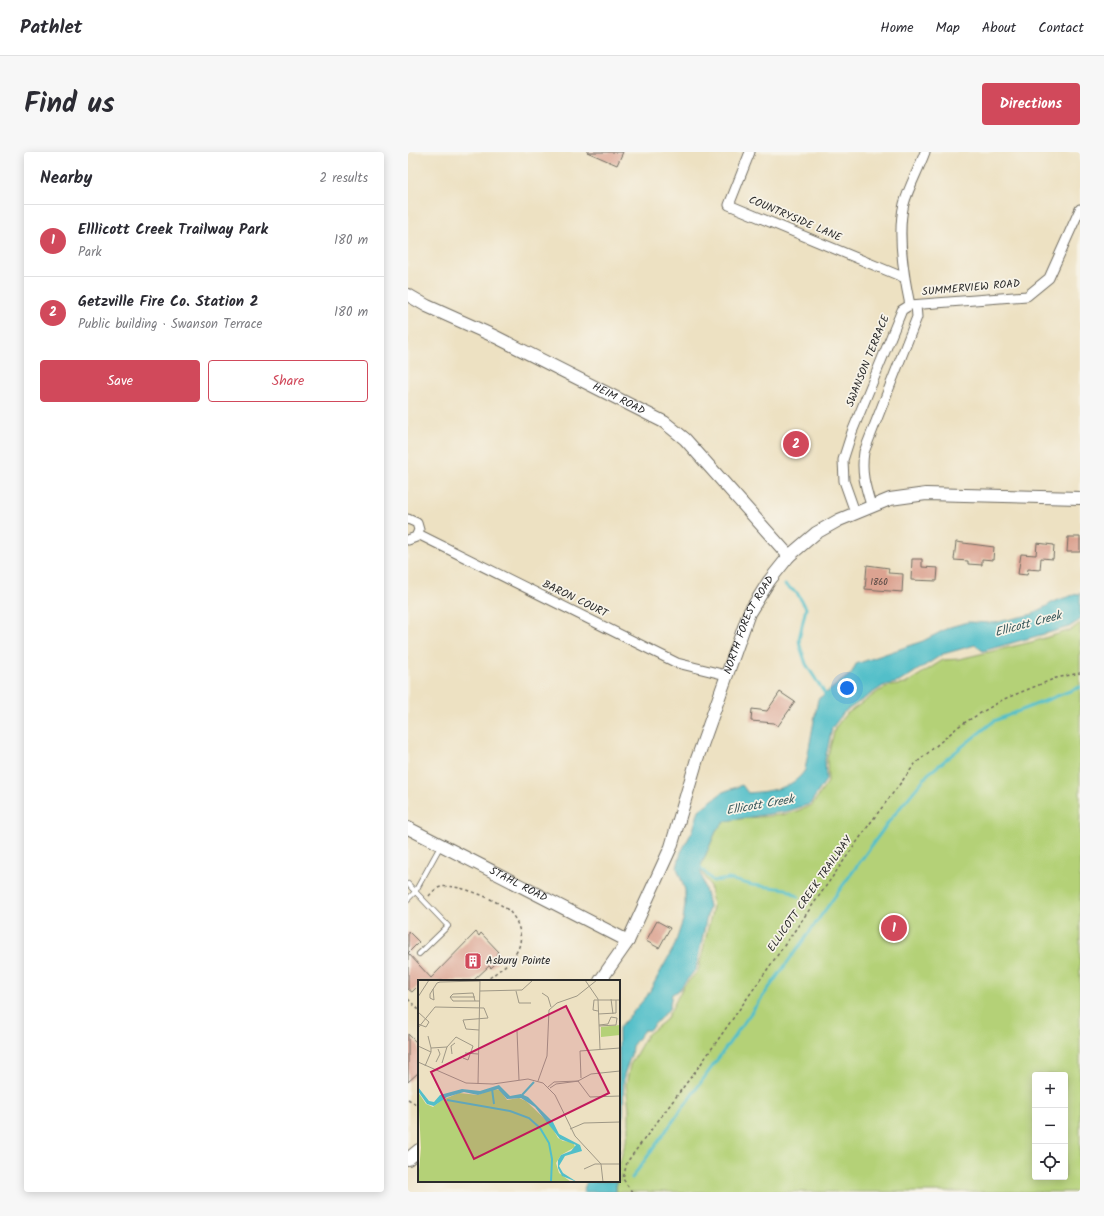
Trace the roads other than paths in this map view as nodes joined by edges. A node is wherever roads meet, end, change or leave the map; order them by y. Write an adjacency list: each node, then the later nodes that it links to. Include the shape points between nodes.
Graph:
1 (750, 152): 4 (street, COUNTRYSIDE LANE, via 729,205)
2 (925, 152): 4 (street, via 904,203 901,224)
3 (1080, 210): 6 (street, SUMMERVIEW ROAD, via 1049,278 1027,296)
4 (905, 278): 6 (street)
5 (408, 295): 13 (street, HEIM ROAD, via 664,422 685,439)
6 (913, 305): 8 (street, via 917,317 864,452 864,483); 9 (street, SWANSON TERRACE, via 902,310 843,460 844,481)
7 (1080, 498): 8 (street, NORTH FOREST ROAD, via 926,494 890,499)
8 (871, 505): 9 (street, NORTH FOREST ROAD)
9 (855, 512): 13 (street, NORTH FOREST ROAD, via 816,533)
10 (408, 519): 11 (street, via 417,523)
11 (418, 534): 12 (street); 14 (street, BARON COURT, via 677,663)
12 (408, 540)
13 (789, 556): 14 (street, NORTH FOREST ROAD, via 769,581 749,613)
14 (726, 675): 20 (street, NORTH FOREST ROAD, via 697,759 671,847)
15 (408, 828): 16 (street, STAHL ROAD)
16 (441, 845): 18 (lane); 20 (street, STAHL ROAD)
17 (408, 884): 18 (lane)
18 (415, 892): 19 (lane); 21 (lane, via 448,926)
19 (408, 899)
20 (628, 941): 22 (street, NORTH FOREST ROAD)
21 (419, 954)
22 (601, 980)
23 (418, 1151): 24 (street)
24 (408, 1159)

